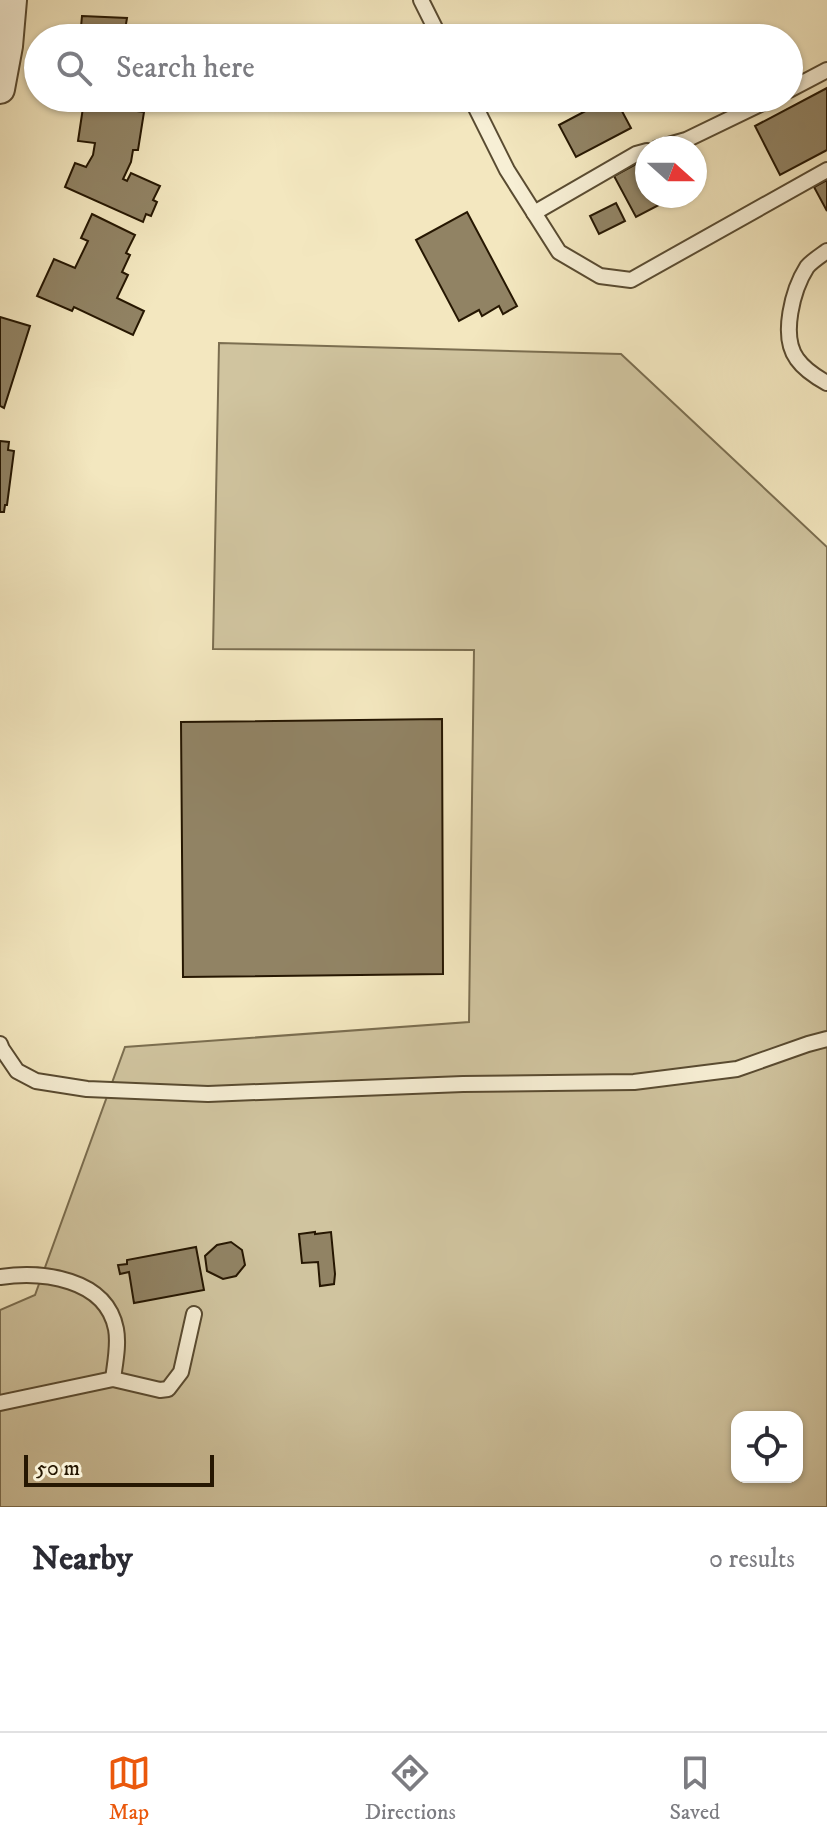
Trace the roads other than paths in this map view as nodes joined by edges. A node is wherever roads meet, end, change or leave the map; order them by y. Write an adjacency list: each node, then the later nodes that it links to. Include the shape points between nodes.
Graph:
1 (12, 0): 6 (street)
2 (421, 0): 3 (lane)
3 (433, 24)
4 (827, 70): 5 (lane)
5 (803, 83)
6 (0, 89)
7 (478, 112): 12 (lane)
8 (744, 112): 9 (lane)
9 (694, 136)
10 (635, 155): 12 (lane)
11 (827, 170): 12 (lane, via 631,280 600,276 559,252)
12 (534, 213)
13 (827, 251): 14 (lane, via 809,264 793,293 788,331 795,358)
14 (827, 383)
15 (827, 1039): 16 (lane, via 737,1069 634,1082 208,1094 87,1089 36,1081 17,1071)
16 (0, 1044)
17 (0, 1277): 19 (lane, via 24,1274 76,1283 96,1293 115,1326)
18 (194, 1314): 19 (lane, via 181,1372 168,1389)
19 (113, 1379): 20 (lane)
20 (0, 1403)

